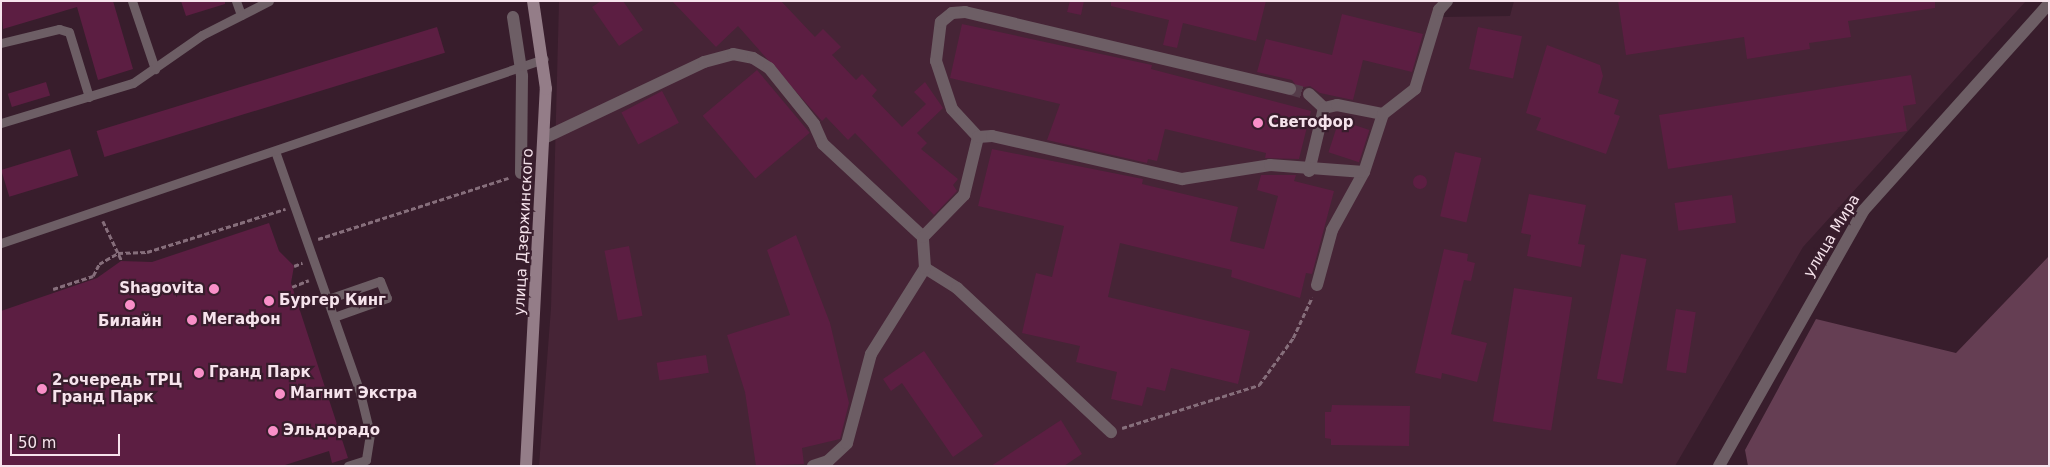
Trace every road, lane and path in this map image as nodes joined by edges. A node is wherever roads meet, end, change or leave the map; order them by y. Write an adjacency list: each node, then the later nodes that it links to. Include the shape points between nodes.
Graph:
1 (132, 1): 12 (lane)
2 (236, 1): 7 (lane)
3 (269, 1): 7 (lane)
4 (533, 1): 10 (main road, улица Дзержинского)
5 (1447, 1): 17 (street, via 1439,10 1415,88)
6 (2049, 4): 46 (street, улица Мира, via 1863,211)
7 (241, 15): 12 (lane, via 202,35)
8 (513, 17): 11 (street)
9 (1, 43): 15 (lane, via 59,29 69,32)
10 (544, 59): 11 (lane); 20 (main road, улица Дзержинского)
11 (521, 68): 21 (lane); 24 (street)
12 (154, 69): 15 (lane, via 132,83)
13 (1290, 90): 19 (street, via 952,12 941,22 936,61 952,109)
14 (1308, 94): 16 (street)
15 (88, 97): 18 (lane)
16 (1324, 108): 17 (street, via 1337,105); 22 (street)
17 (1382, 114): 23 (street)
18 (1, 123)
19 (978, 136): 22 (street, via 992,136 1182,179 1270,165); 27 (street, via 964,195)
20 (544, 138): 27 (street, via 704,62 733,54 753,58 769,68 814,124 823,144); 44 (main road, улица Дзержинского)
21 (275, 151): 25 (lane); 29 (lane)
22 (1309, 171): 23 (street)
23 (1364, 172): 36 (street, via 1332,230)
24 (521, 173): 29 (path)
25 (98, 211): 28 (lane); 30 (path)
26 (288, 218): 30 (path, via 285,209 147,252)
27 (923, 236): 34 (street)
28 (1, 243)
29 (308, 243): 32 (path, via 298,246); 40 (lane)
30 (118, 253): 31 (path); 38 (path, via 99,264 93,276)
31 (122, 261)
32 (303, 263): 33 (path); 35 (path)
33 (294, 266)
34 (925, 268): 42 (street, via 957,288); 45 (street, via 871,354 847,443 828,461)
35 (309, 280): 37 (path); 39 (path)
36 (1317, 285): 42 (path, via 1293,338 1259,385)
37 (292, 287)
38 (53, 289)
39 (312, 289)
40 (328, 299): 41 (lane); 41 (lane, via 380,281 387,298)
41 (334, 317): 43 (lane, via 370,434 366,460)
42 (1111, 432)
43 (348, 466)
44 (526, 466)
45 (813, 466)
46 (1719, 466)

